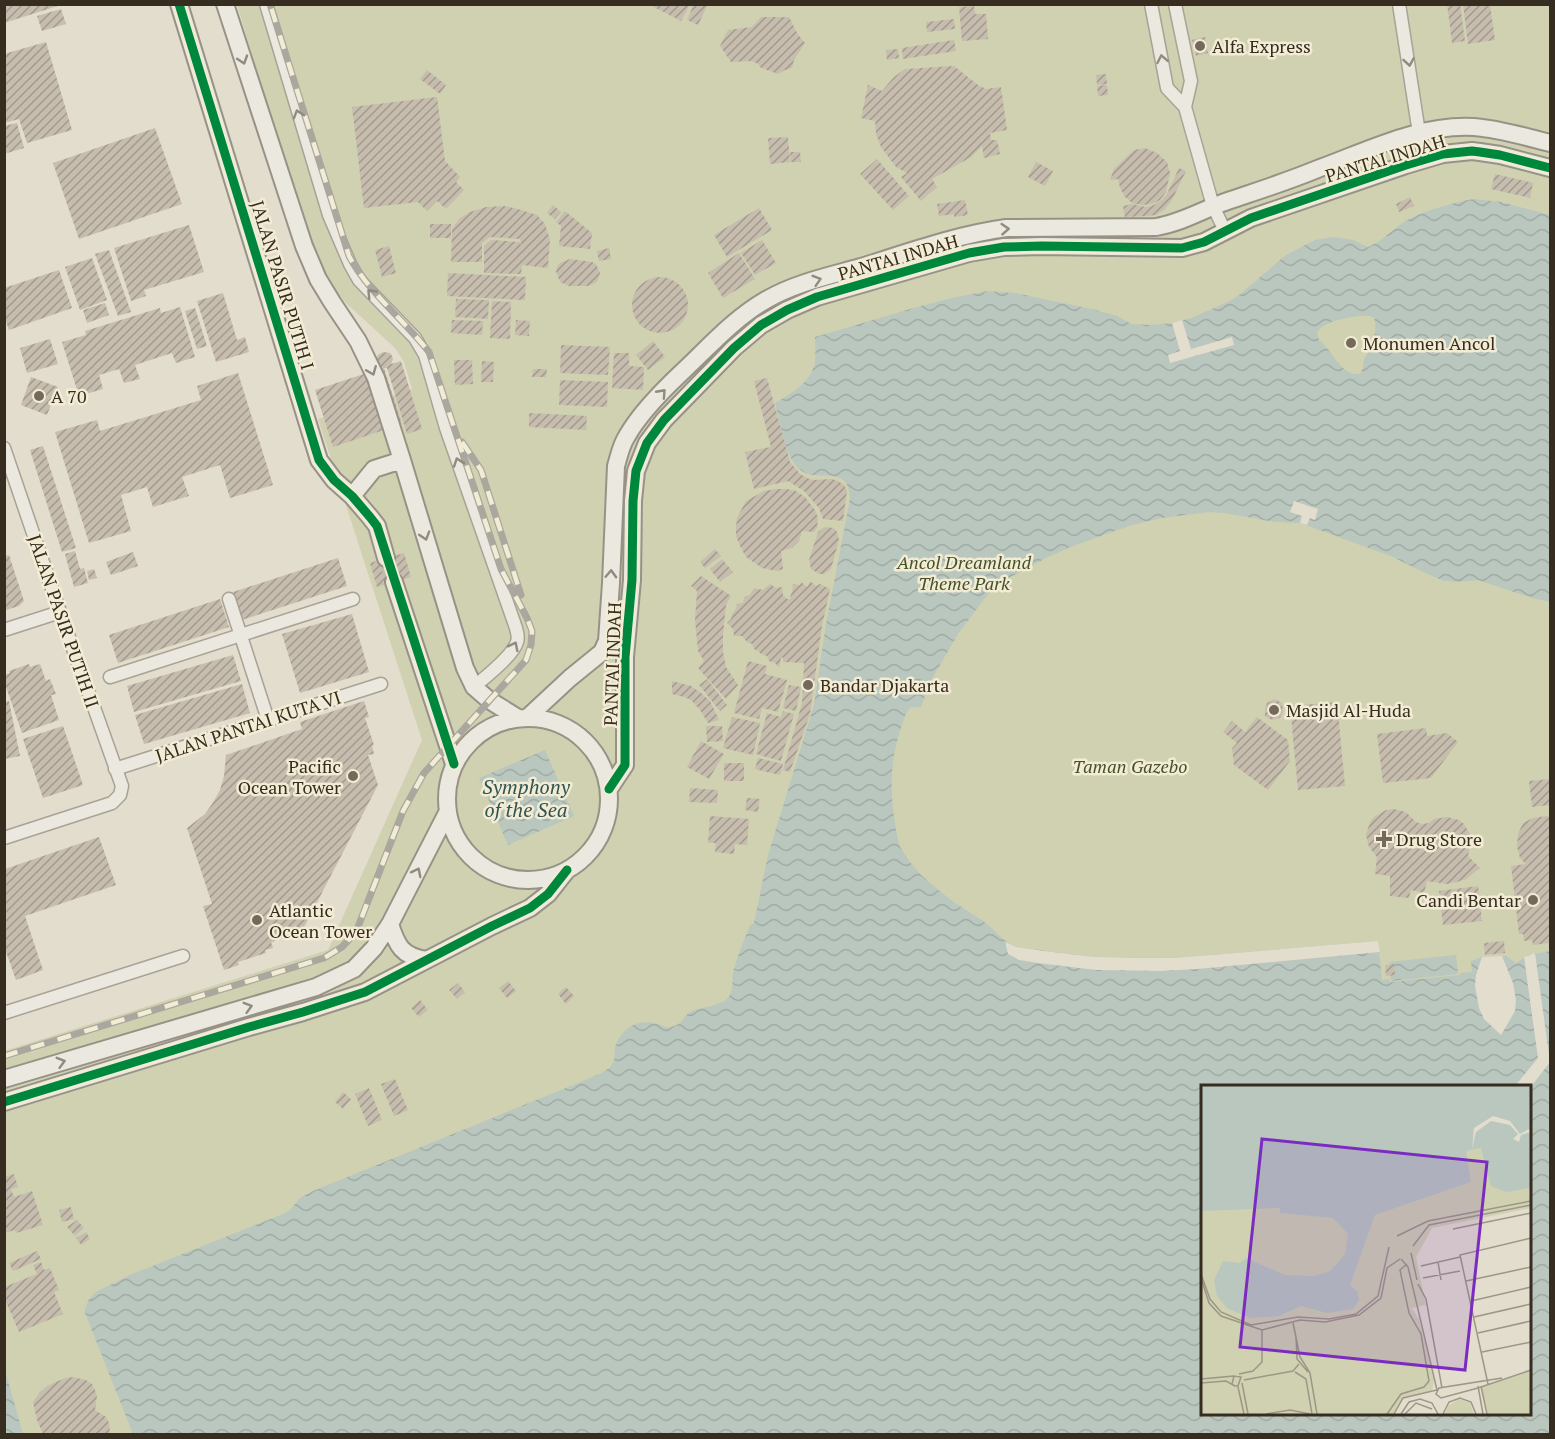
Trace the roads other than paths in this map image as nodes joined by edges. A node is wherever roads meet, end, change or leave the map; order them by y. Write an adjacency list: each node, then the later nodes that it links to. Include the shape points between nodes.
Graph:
1 (179, 4): 19 (street, JALAN PASIR PUTIH I, via 319,460)
2 (225, 4): 17 (street, JALAN PASIR PUTIH I, one-way to 17, via 304,246 318,279 368,358)
3 (266, 4): 29 (street, one-way to 3, via 517,645 516,628 446,428 425,355 415,338 359,280 329,215)
4 (1151, 4): 7 (street, one-way to 4, via 1167,88)
5 (1175, 4): 7 (street, via 1191,81)
6 (1399, 4): 9 (street, one-way to 9)
7 (1185, 107): 14 (street)
8 (1474, 127): 9 (street, PANTAI INDAH); 10 (street, PANTAI INDAH); 11 (street)
9 (1419, 133): 12 (street); 14 (street, PANTAI INDAH)
10 (1551, 143)
11 (1472, 151): 12 (street, PANTAI INDAH); 13 (street, PANTAI INDAH)
12 (1425, 160): 15 (street, PANTAI INDAH)
13 (1551, 168)
14 (1213, 206): 15 (street); 30 (street, PANTAI INDAH, one-way to 14, via 602,652 607,641 616,466 626,437 642,414 730,325 767,300 798,286 941,242 1006,228 1156,227)
15 (1225, 231): 34 (street, PANTAI INDAH, via 1182,248 1042,246 969,254 817,297 761,325 734,348 664,420 647,443 636,471 625,657 625,765)
16 (4, 448): 18 (street, JALAN PASIR PUTIH II)
17 (402, 460): 19 (street, via 374,469); 29 (street, JALAN PASIR PUTIH I, one-way to 29)
18 (10, 480): 24 (street, JALAN PASIR PUTIH II)
19 (352, 496): 20 (street, JALAN PASIR PUTIH I, via 377,526)
20 (386, 558)
21 (394, 582): 32 (street)
22 (229, 599): 26 (street)
23 (353, 599): 26 (street)
24 (60, 612): 25 (street); 33 (street, JALAN PASIR PUTIH II)
25 (4, 630)
26 (241, 635): 27 (street); 31 (street)
27 (110, 677)
28 (381, 684): 31 (street, JALAN PANTAI KUTA VI)
29 (474, 687): 30 (street, JALAN PASIR PUTIH I)
30 (523, 718): 32 (street, via 501,721 482,731); 34 (street, via 552,720 573,731 591,746 603,766)
31 (268, 720): 33 (street, JALAN PANTAI KUTA VI)
32 (454, 764): 35 (street, via 446,788)
33 (115, 769): 36 (street, JALAN PASIR PUTIH II, via 122,786 120,795 112,802)
34 (609, 789): 37 (street, via 609,808 596,844)
35 (447, 813): 37 (street, via 466,853 483,867 525,880 547,878); 38 (street, one-way to 35)
36 (4, 838)
37 (567, 870): 40 (street, via 548,894 530,908)
38 (390, 924): 40 (street, via 404,952); 42 (street, one-way to 38, via 316,987 354,969)
39 (183, 956): 41 (street)
40 (426, 960): 43 (street, via 342,1000)
41 (4, 1013)
42 (4, 1079)
43 (4, 1102)

